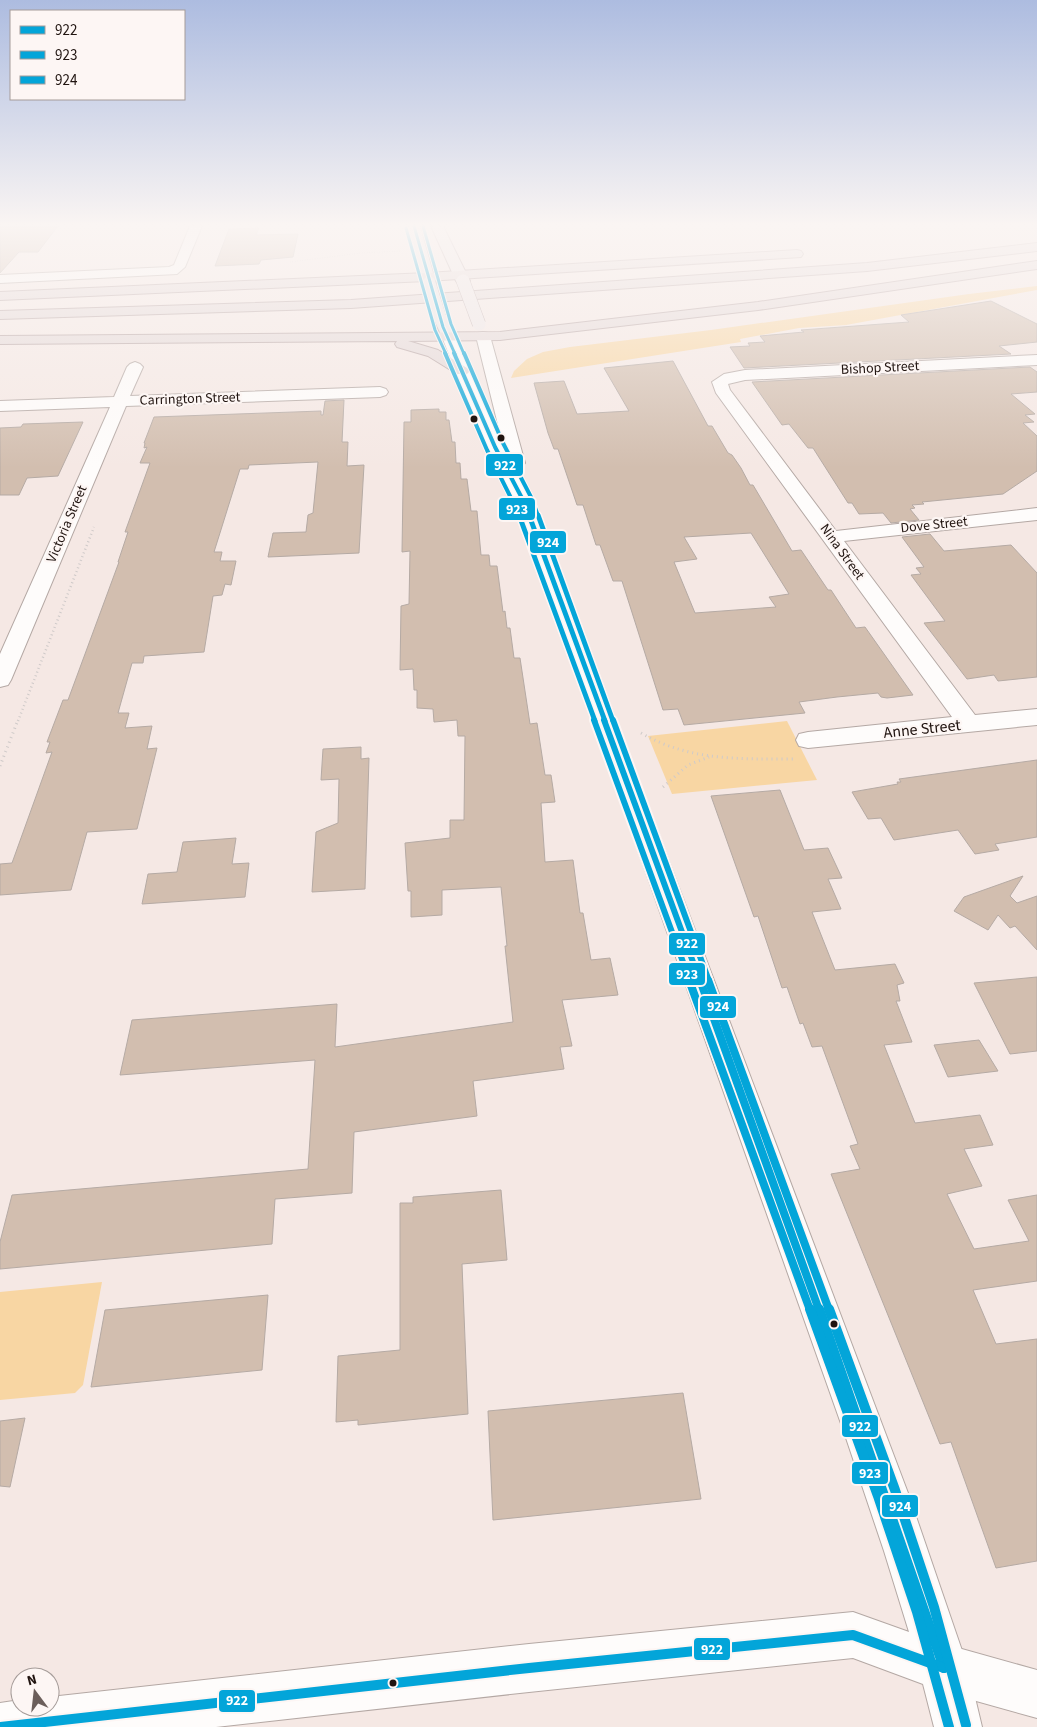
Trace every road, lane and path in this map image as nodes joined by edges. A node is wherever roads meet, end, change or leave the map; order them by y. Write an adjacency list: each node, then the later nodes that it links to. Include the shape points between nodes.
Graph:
1 (253, 307): 6 (highway)
2 (437, 307): 10 (main road, bridge)
3 (472, 307): 9 (main road, bridge)
4 (490, 307): 7 (highway)
5 (753, 307): 8 (highway)
6 (0, 315)
7 (0, 324)
8 (596, 324): 9 (highway); 13 (highway, via 507,347)
9 (481, 330): 10 (highway); 13 (street)
10 (446, 332): 11 (highway); 16 (street)
11 (369, 338): 12 (highway); 16 (highway, via 421,348)
12 (0, 340)
13 (488, 356): 21 (street)
14 (1037, 360): 17 (street, Bishop Street, via 745,375)
15 (135, 367): 19 (street, Victoria Street)
16 (462, 371): 21 (street, via 495,447)
17 (724, 379): 24 (street, Nina Street, via 720,382 722,390)
18 (380, 392): 19 (street, Carrington Street)
19 (120, 401): 20 (street, Carrington Street); 25 (street, Victoria Street)
20 (0, 406)
21 (524, 502): 32 (street, via 775,1187 892,1512)
22 (1037, 514): 24 (street, Dove Street)
23 (95, 526): 30 (path)
24 (831, 537): 27 (street, Nina Street)
25 (0, 680)
26 (1037, 717): 27 (street, Anne Street)
27 (969, 724): 28 (street, Anne Street)
28 (808, 740)
29 (709, 757): 31 (path, via 688,765)
30 (0, 766)
31 (663, 787)
32 (944, 1668): 33 (street); 34 (street, via 853,1635); 35 (street)
33 (1037, 1694)
34 (0, 1727)
35 (958, 1727)

